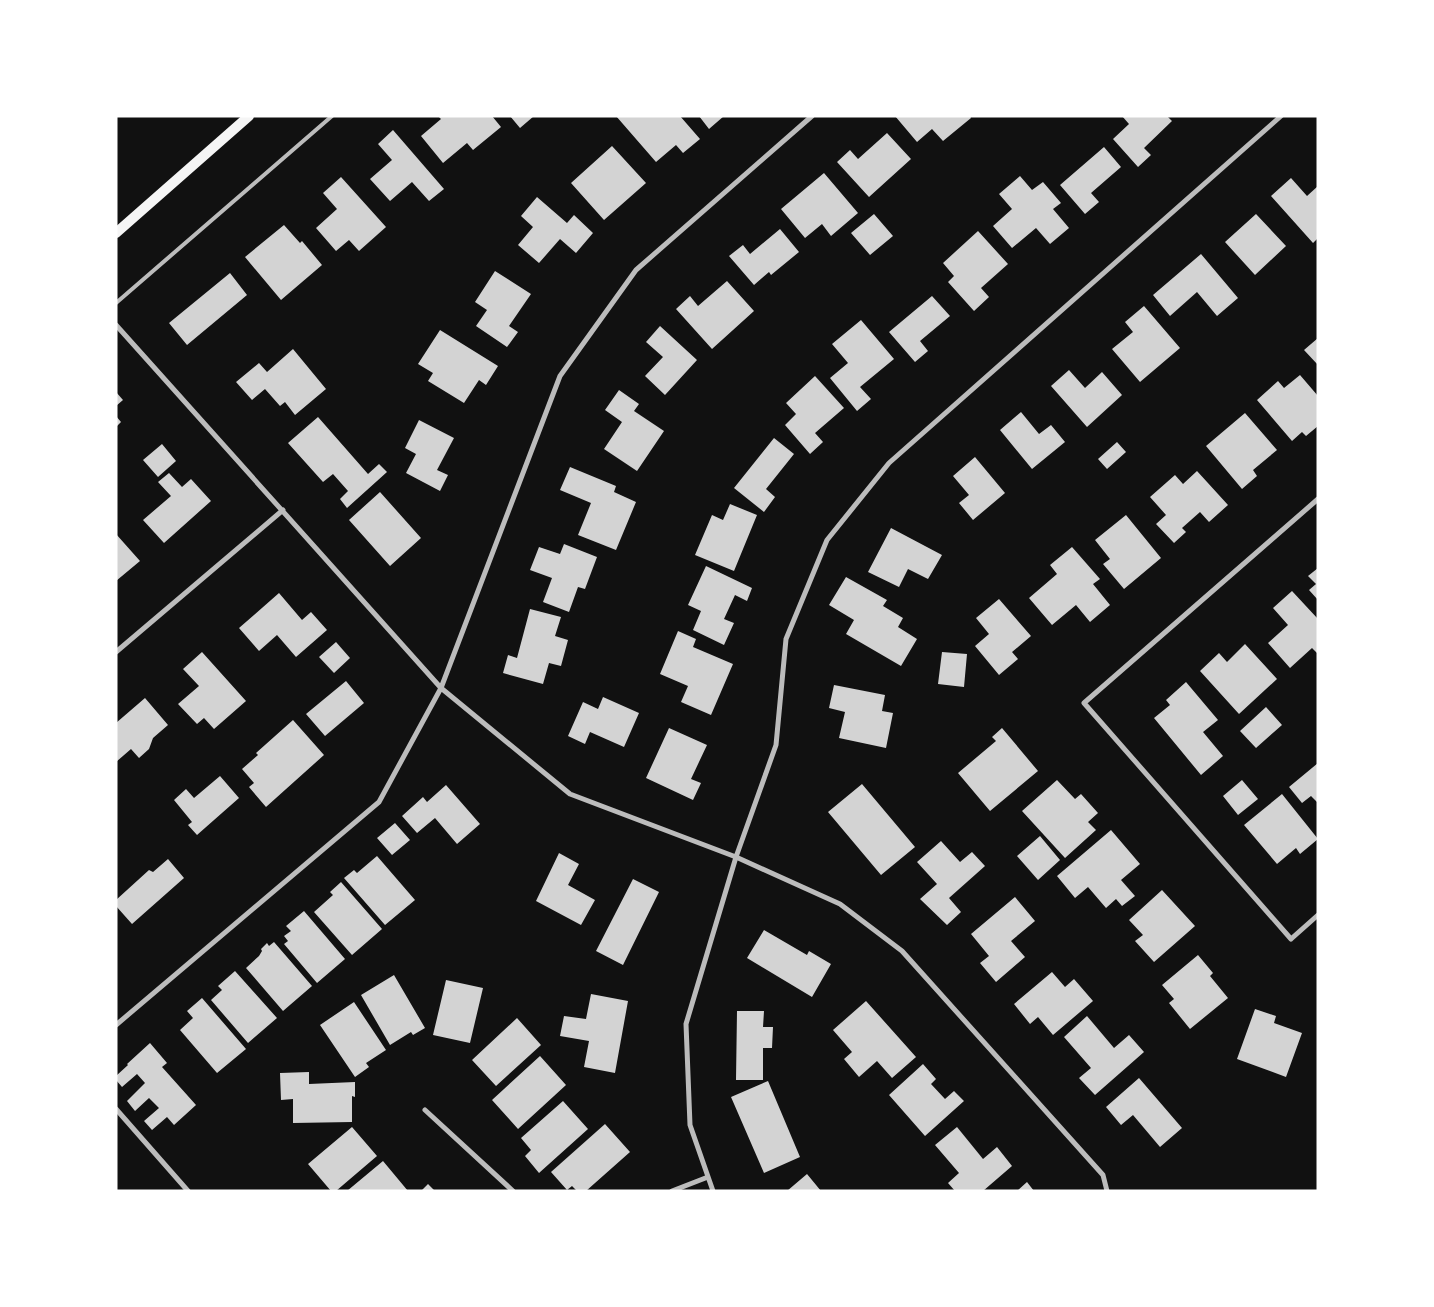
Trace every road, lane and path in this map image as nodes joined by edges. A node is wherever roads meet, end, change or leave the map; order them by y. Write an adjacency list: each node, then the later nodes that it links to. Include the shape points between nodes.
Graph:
1 (249, 116): 5 (main road)
2 (332, 116): 6 (lane)
3 (812, 116): 11 (street, via 636,270 560,376)
4 (1281, 116): 12 (street, via 888,463 827,540 786,639 776,745)
5 (116, 233)
6 (116, 303)
7 (116, 324): 9 (street)
8 (1318, 499): 13 (street, via 1084,702 1291,939)
9 (283, 510): 10 (street); 11 (street)
10 (116, 652)
11 (441, 688): 12 (street, via 570,794); 14 (street, via 378,802)
12 (736, 857): 17 (street, via 686,1024 690,1125); 22 (street, via 840,904 902,951 1103,1176)
13 (1318, 915)
14 (116, 1025)
15 (116, 1109): 18 (street)
16 (425, 1110): 19 (street)
17 (708, 1177): 20 (street); 21 (street)
18 (188, 1191)
19 (513, 1191)
20 (672, 1191)
21 (713, 1191)
22 (1107, 1191)

